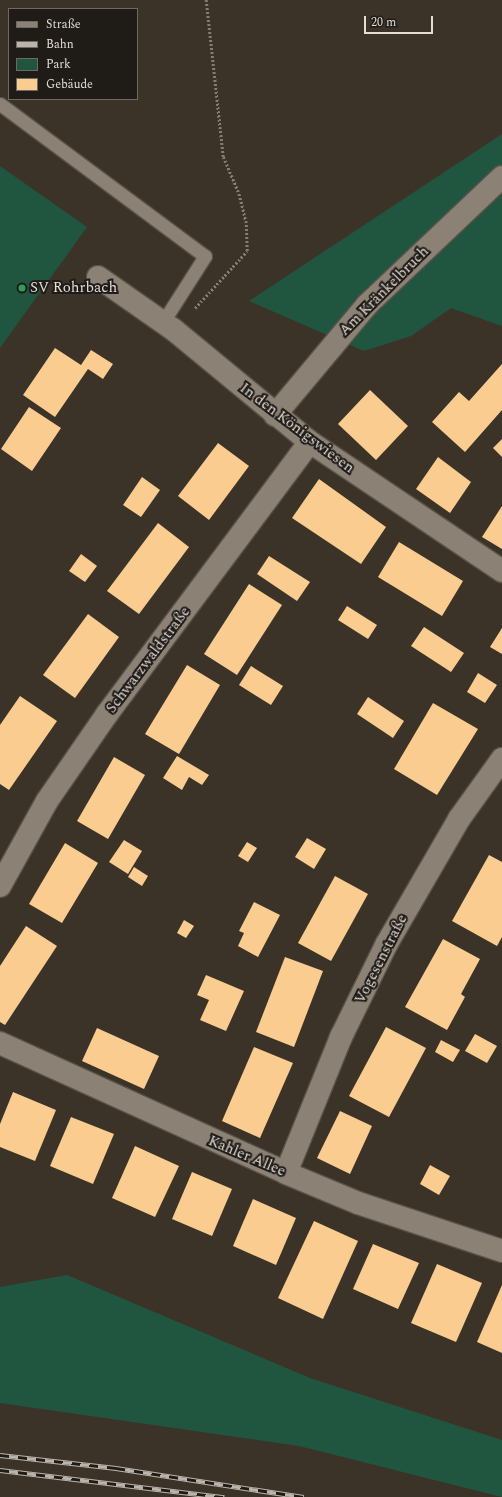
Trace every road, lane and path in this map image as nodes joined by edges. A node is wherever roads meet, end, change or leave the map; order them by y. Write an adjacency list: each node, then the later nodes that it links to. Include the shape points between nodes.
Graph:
1 (206, 0): 5 (path, via 223,157 241,204 247,251)
2 (0, 104): 5 (lane, via 205,256)
3 (502, 177): 6 (street, Am Kränkelbruch, via 367,304)
4 (98, 277): 5 (street, In den Königswiesen)
5 (168, 326): 6 (street, In den Königswiesen)
6 (274, 415): 7 (street, In den Königswiesen)
7 (310, 442): 8 (street, In den Königswiesen); 10 (street, Schwarzwaldstraße, via 107,714 48,801)
8 (502, 571)
9 (502, 759): 12 (street, Vogesenstraße, via 459,820 386,945 342,1037)
10 (0, 886)
11 (0, 1043): 12 (street, Kahler Allee)
12 (286, 1173): 13 (street, Kahler Allee, via 358,1203)
13 (502, 1251)

